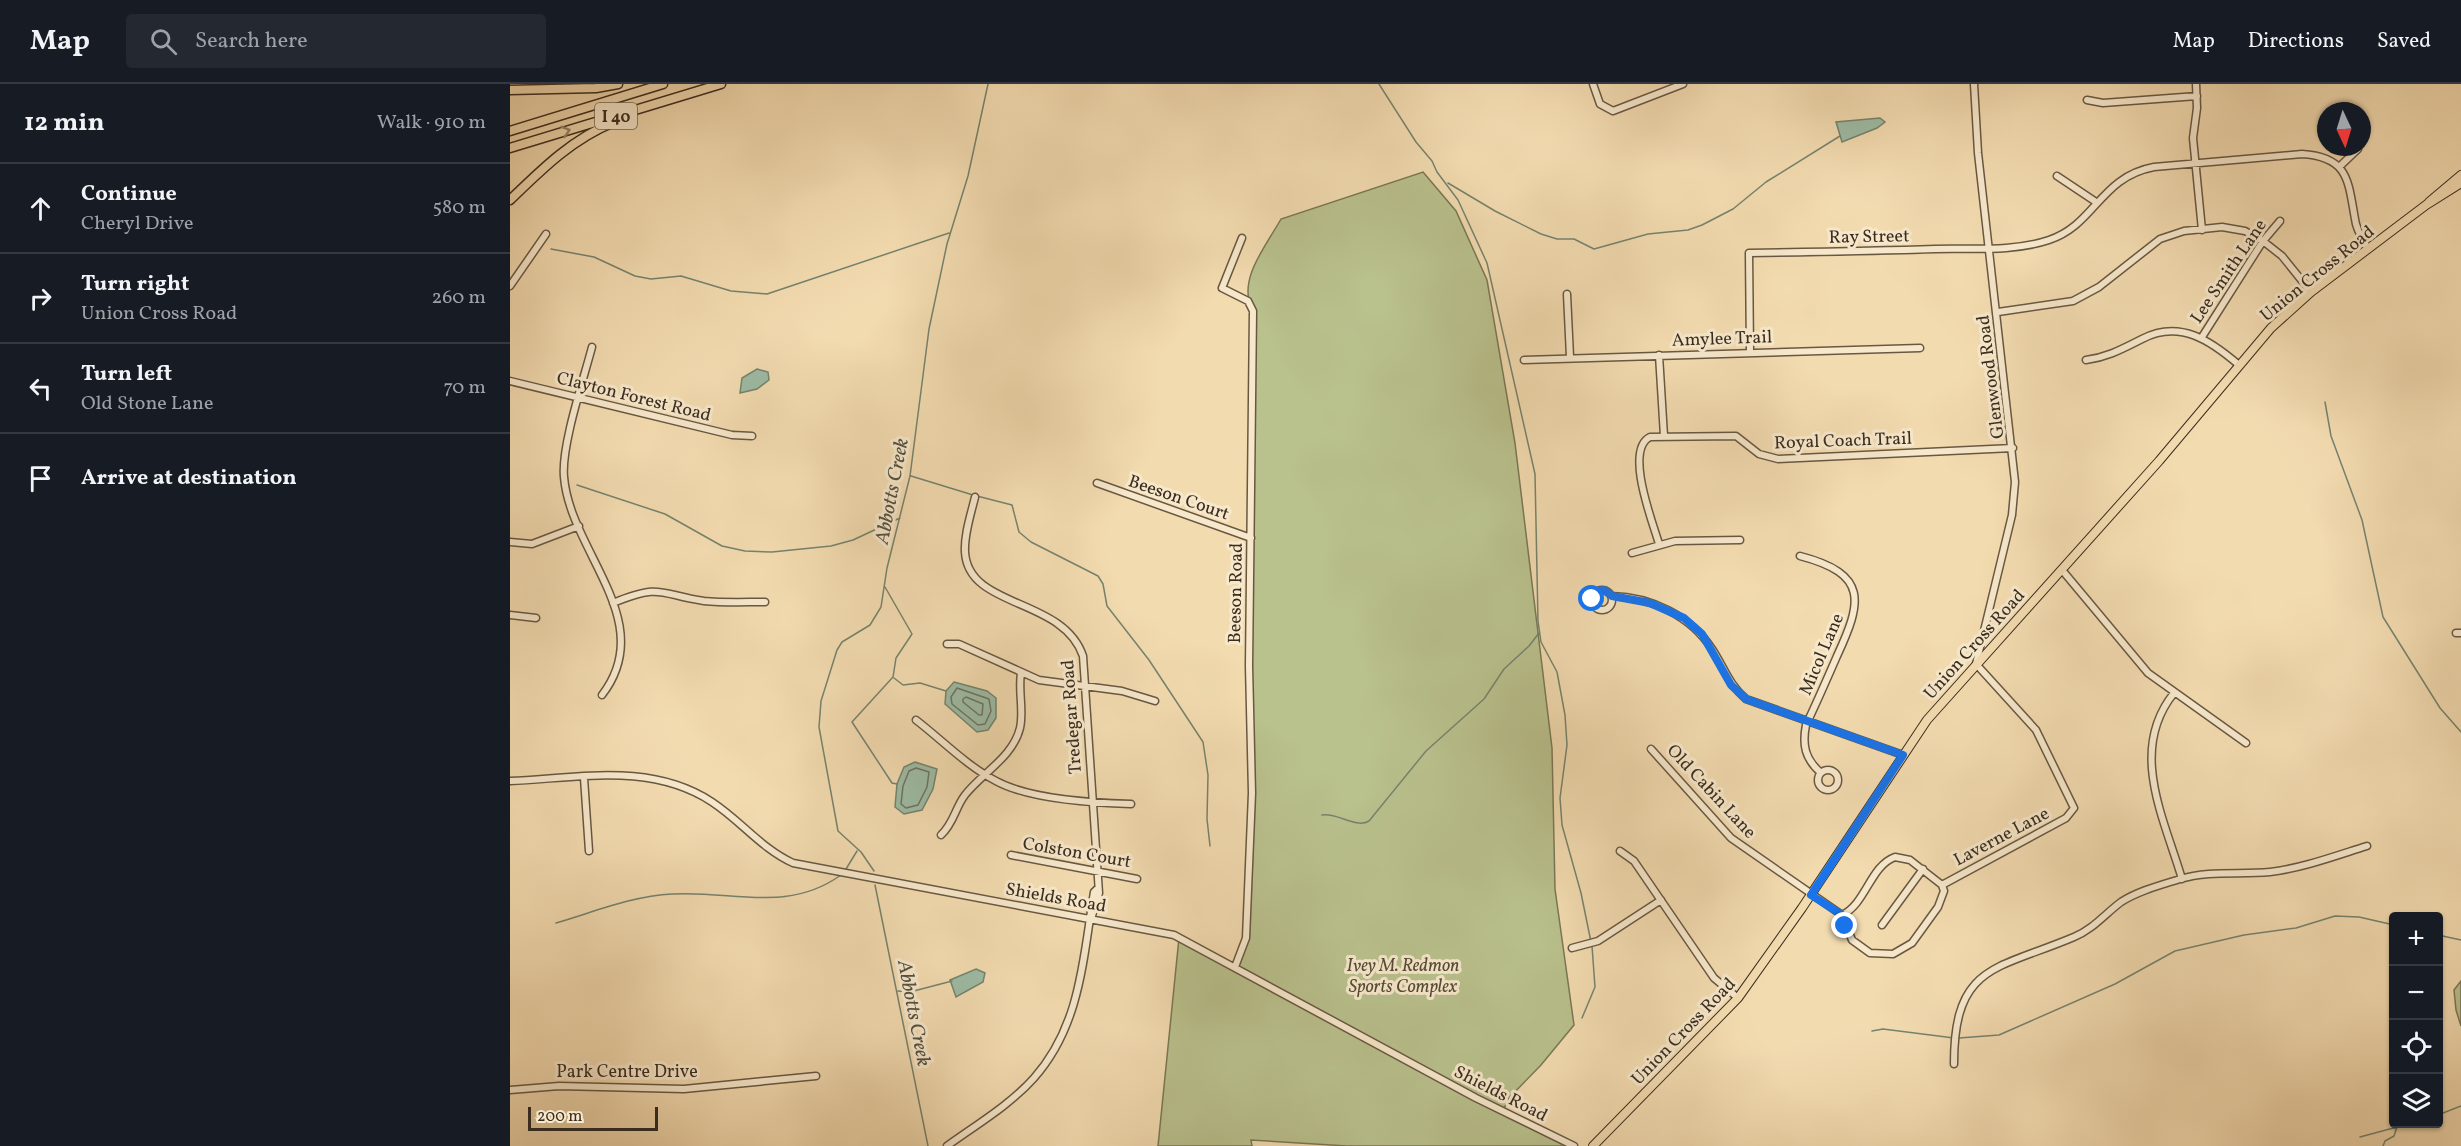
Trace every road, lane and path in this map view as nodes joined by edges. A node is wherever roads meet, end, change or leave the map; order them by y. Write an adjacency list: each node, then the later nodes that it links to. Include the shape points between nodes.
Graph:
1 (618, 84): 8 (highway)
2 (663, 84): 12 (highway, I 40)
3 (721, 84): 9 (highway, I 40)
4 (1593, 84): 5 (street, via 1600,104 1614,111)
5 (1683, 84)
6 (1974, 84): 28 (street, Glenwood Road)
7 (2196, 84): 10 (street)
8 (510, 90)
9 (686, 95): 13 (highway, I 40, one-way to 9); 20 (highway, via 594,130 556,156)
10 (2196, 96): 11 (street, via 2103,104); 15 (street)
11 (2087, 100)
12 (510, 131)
13 (510, 148)
14 (2351, 156): 16 (street)
15 (2196, 163): 16 (street, Ray Street, via 2302,154 2321,157); 21 (street, Ray Street, via 2143,169 2113,185); 24 (street)
16 (2339, 167): 29 (street, via 2351,188 2356,225)
17 (2461, 175): 22 (main road, Union Cross Road)
18 (2057, 176): 21 (street)
19 (2461, 183): 22 (main road, Union Cross Road)
20 (510, 200)
21 (2096, 202): 28 (street, Ray Street, via 2080,223 2059,236 2037,244)
22 (2426, 205): 29 (main road, Union Cross Road)
23 (2280, 221): 27 (street, Lee Smith Lane)
24 (2202, 230): 27 (street, via 2238,229); 33 (street, via 2176,232 2151,243 2081,298)
25 (546, 234): 30 (street)
26 (1242, 238): 51 (street, Beeson Road, via 1222,288 1246,299 1253,311)
27 (2263, 240): 31 (street, via 2282,255); 34 (street, Lee Smith Lane)
28 (1990, 248): 33 (street, Glenwood Road); 37 (street, Ray Street, via 1749,253)
29 (2368, 249): 31 (main road, Union Cross Road)
30 (510, 286)
31 (2311, 292): 42 (main road, Union Cross Road)
32 (1567, 294): 39 (street)
33 (1998, 312): 47 (street, Glenwood Road)
34 (2202, 337): 41 (street, via 2163,332 2114,355); 42 (street)
35 (592, 347): 44 (street)
36 (1920, 348): 37 (street, Amylee Trail)
37 (1750, 352): 38 (street, Amylee Trail)
38 (1659, 355): 39 (street, Amylee Trail); 46 (street)
39 (1570, 357): 40 (street, Amylee Trail)
40 (1524, 360)
41 (2086, 360)
42 (2239, 364): 57 (main road, Union Cross Road)
43 (510, 381): 44 (street, Clayton Forest Road)
44 (579, 398): 45 (street, Clayton Forest Road, via 732,435); 50 (street, via 564,474)
45 (752, 436)
46 (1664, 436): 47 (street, Royal Coach Trail, via 1736,436 1759,454 1778,459); 54 (street, via 1644,440 1640,460 1644,495)
47 (2013, 448): 64 (street, Glenwood Road, via 2012,515)
48 (1097, 483): 51 (street, Beeson Court)
49 (975, 497): 66 (street, Tredegar Road, via 965,549 971,572 988,589 1064,627 1081,650)
50 (579, 526): 53 (street, via 539,542); 60 (street)
51 (1251, 538): 97 (street, Beeson Road, via 1249,877 1246,938)
52 (1740, 540): 54 (street)
53 (510, 542)
54 (1659, 544): 55 (street)
55 (1632, 553)
56 (1800, 556): 71 (street, Micol Lane, via 1840,572 1850,585 1856,608)
57 (2062, 570): 64 (main road, Union Cross Road); 67 (street, via 2137,661)
58 (1612, 596): 71 (street, via 1650,603 1684,618 1702,634 1731,685 1746,699)
59 (765, 602): 60 (street, via 706,601 656,590)
60 (614, 603): 68 (street, via 622,648 614,677)
61 (510, 615): 62 (street)
62 (536, 618)
63 (947, 644): 65 (street, via 959,644)
64 (1976, 664): 74 (main road, Union Cross Road, via 1927,720); 90 (street, Laverne Lane, via 2036,730 2074,810 2066,819)
65 (1022, 673): 66 (street, via 1039,680); 76 (street, via 1016,740)
66 (1085, 686): 69 (street, via 1130,692); 79 (street, Tredegar Road)
67 (2174, 693): 72 (street); 89 (street, via 2159,716 2150,767)
68 (602, 695)
69 (1155, 701)
70 (916, 720): 76 (street)
71 (1808, 722): 74 (street); 75 (street, Micol Lane, via 1804,750)
72 (2246, 743)
73 (1651, 749): 91 (street, Old Cabin Lane, via 1731,838)
74 (1903, 755): 91 (main road, Union Cross Road)
75 (1821, 773)
76 (984, 774): 79 (street, via 1017,789); 81 (street, via 962,798 949,828)
77 (584, 778): 78 (street, Shields Road); 83 (street); 94 (street, Shields Road, via 640,776 679,784 720,807 773,852 803,866)
78 (510, 781)
79 (1093, 803): 80 (street); 87 (street, Tredegar Road)
80 (1131, 804)
81 (941, 835)
82 (2367, 846): 89 (street, via 2287,870)
83 (589, 850)
84 (1620, 851): 92 (street, via 1634,861)
85 (1011, 855): 87 (street, Colston Court)
86 (1923, 869): 90 (street); 93 (street, via 1903,857 1888,859 1856,904); 95 (street)
87 (1097, 872): 88 (street, Colston Court); 94 (street, Tredegar Road)
88 (1137, 879)
89 (2182, 879): 99 (street, via 2135,895 2076,936 2004,964 1981,978 1962,1000 1954,1034)
90 (1942, 885): 93 (street, via 1942,897 1932,915 1912,943 1893,954 1870,953 1858,947)
91 (1811, 895): 93 (street, Old Cabin Lane); 98 (main road, Union Cross Road)
92 (1660, 900): 96 (street, via 1598,941); 98 (street, via 1714,978)
93 (1842, 915)
94 (1091, 919): 97 (street, Shields Road, via 1174,935); 102 (street, Tredegar Road, via 1077,995 1068,1026 1053,1053 1033,1079)
95 (1882, 926)
96 (1572, 948)
97 (1235, 966): 103 (street, Shields Road, via 1476,1098)
98 (1738, 998): 104 (main road, Union Cross Road)
99 (1954, 1064)
100 (816, 1076): 101 (street, Park Centre Drive, via 684,1089 559,1086)
101 (510, 1090)
102 (947, 1146)
103 (1574, 1146)
104 (1593, 1146)

